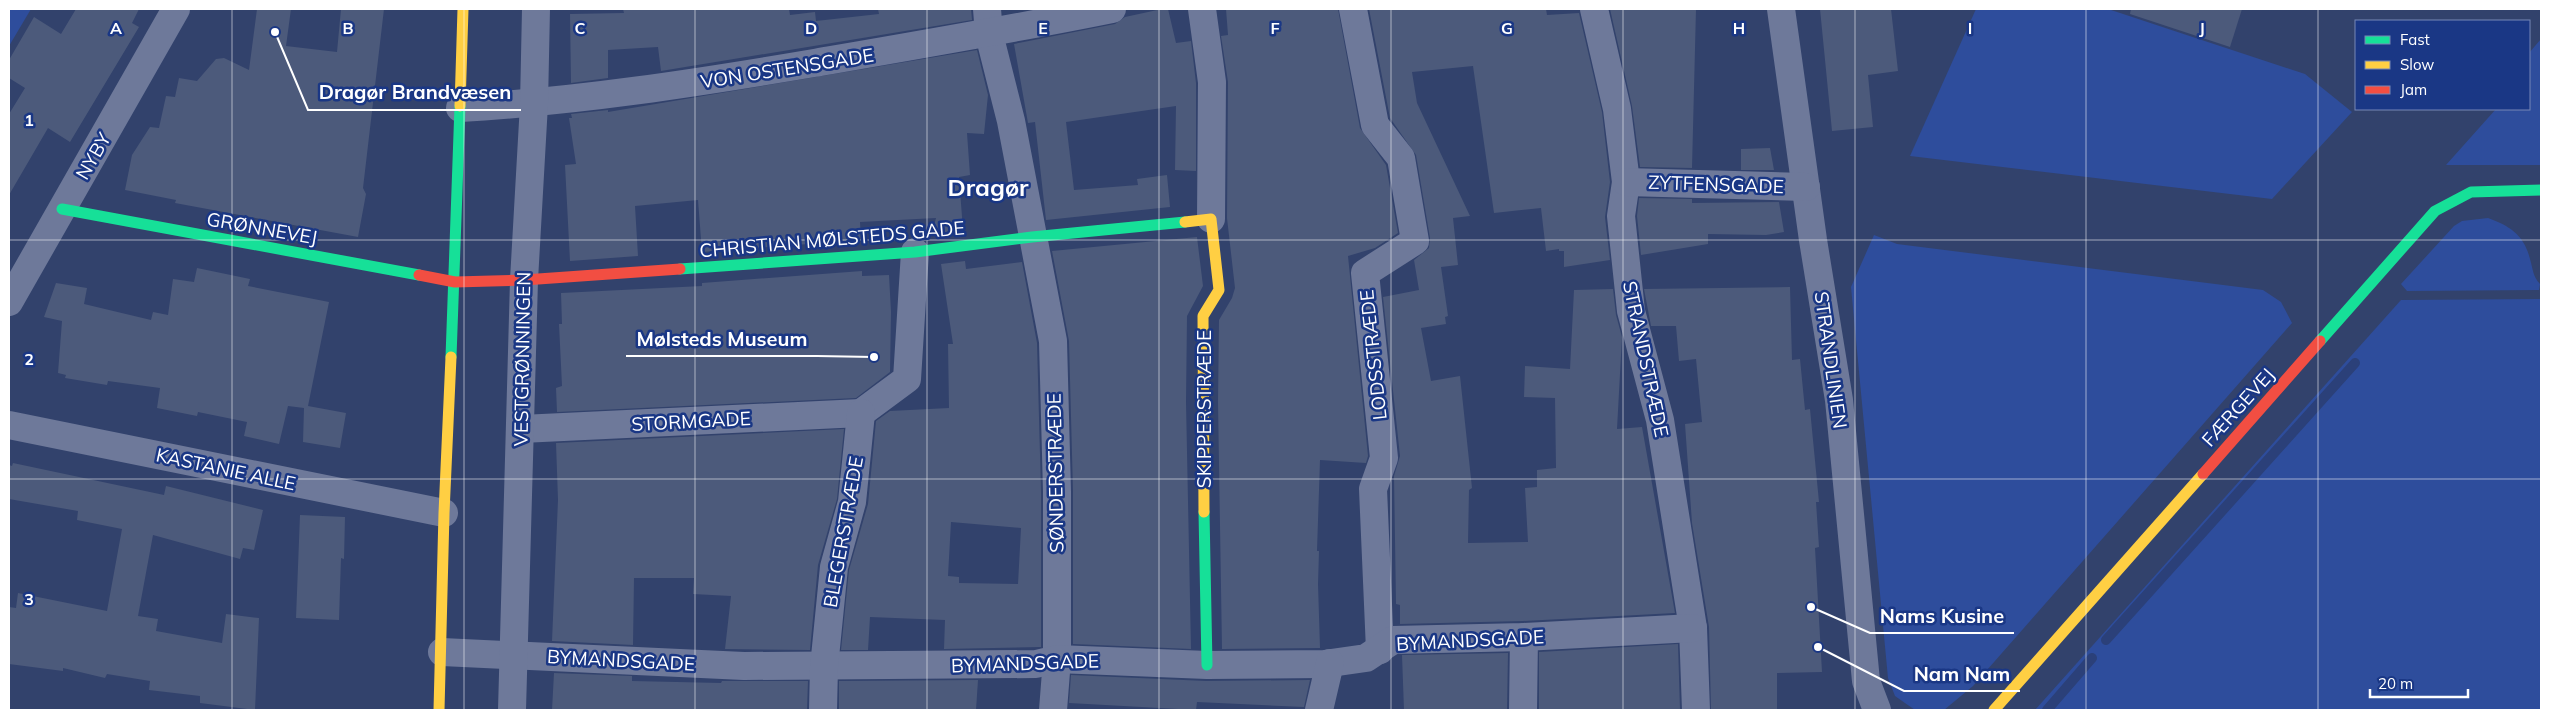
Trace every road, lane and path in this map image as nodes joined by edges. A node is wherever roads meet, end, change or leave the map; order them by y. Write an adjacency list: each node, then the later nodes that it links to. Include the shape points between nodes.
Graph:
1 (176, 9): 15 (street, NYBY)
2 (463, 9): 11 (street)
3 (536, 9): 10 (street, VESTGRØNNINGEN)
4 (1112, 9): 9 (street, VON OSTENSGADE)
5 (1202, 9): 16 (street, SKIPPERSTRÆDE, via 1212,82)
6 (1352, 9): 28 (street, LODSSTRÆDE, via 1375,125 1401,158 1415,241 1365,273 1384,458 1373,489)
7 (1594, 9): 12 (street, STRANDSTRÆDE, via 1617,109)
8 (1781, 9): 13 (street, STRANDLINIEN)
9 (988, 21): 10 (street, VON OSTENSGADE, via 703,82); 17 (street, SØNDERSTRÆDE)
10 (534, 104): 11 (street, VON OSTENSGADE); 19 (street, VESTGRØNNINGEN)
11 (460, 108): 20 (street)
12 (1626, 182): 13 (street, ZYTFENSGADE); 26 (street, STRANDSTRÆDE, via 1621,216 1631,311 1660,420)
13 (1806, 187): 42 (street, STRANDLINIEN, via 1839,400 1866,681)
14 (2541, 190): 43 (street, FÆRGEVEJ, via 2471,192 2435,211)
15 (62, 209): 20 (street, GRØNNEVEJ); 21 (street, NYBY)
16 (1211, 218): 17 (street, CHRISTIAN MØLSTEDS GADE); 33 (street, SKIPPERSTRÆDE, via 1220,290 1203,316)
17 (1032, 237): 18 (street, CHRISTIAN MØLSTEDS GADE); 31 (street, SØNDERSTRÆDE, via 1053,341)
18 (915, 252): 19 (street, CHRISTIAN MØLSTEDS GADE); 22 (street, via 907,379)
19 (524, 280): 20 (street, CHRISTIAN MØLSTEDS GADE); 24 (street, VESTGRØNNINGEN)
20 (455, 282): 25 (street)
21 (9, 302)
22 (861, 413): 24 (street, STORMGADE); 34 (street, BLEGERSTRÆDE, via 852,502 834,567)
23 (9, 425): 25 (street, KASTANIE ALLE)
24 (521, 429): 30 (street, VESTGRØNNINGEN)
25 (444, 513): 29 (street)
26 (1693, 628): 27 (street, BYMANDSGADE); 41 (street, STRANDSTRÆDE)
27 (1524, 637): 28 (street, BYMANDSGADE, via 1394,640); 40 (street)
28 (1380, 650): 32 (street, BYMANDSGADE, via 1366,658)
29 (442, 652): 30 (street, BYMANDSGADE); 35 (street)
30 (514, 655): 34 (street, BYMANDSGADE); 36 (street, VESTGRØNNINGEN)
31 (1057, 659): 33 (street, BYMANDSGADE); 34 (street, BYMANDSGADE, via 1036,664); 38 (street, SØNDERSTRÆDE)
32 (1330, 663): 33 (street, BYMANDSGADE); 39 (street)
33 (1207, 665)
34 (824, 667): 37 (street, BLEGERSTRÆDE)
35 (440, 710)
36 (512, 710)
37 (823, 710)
38 (1053, 710)
39 (1319, 710)
40 (1523, 710)
41 (1696, 710)
42 (1877, 710)
43 (1994, 710)

